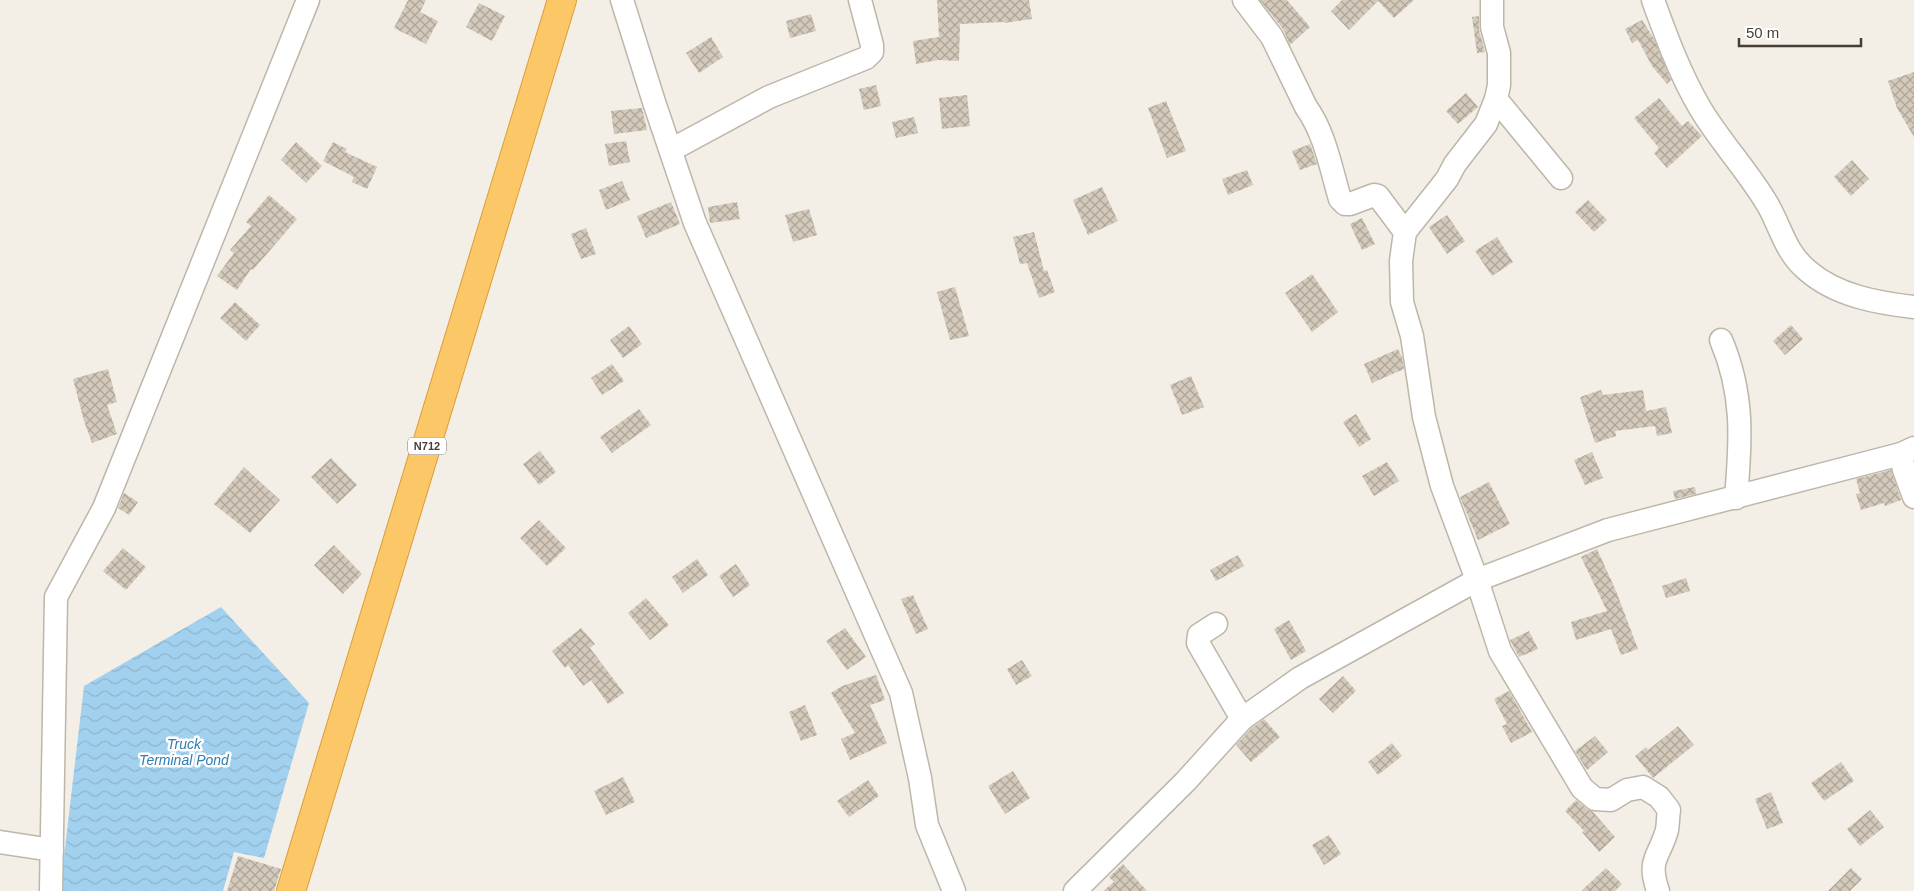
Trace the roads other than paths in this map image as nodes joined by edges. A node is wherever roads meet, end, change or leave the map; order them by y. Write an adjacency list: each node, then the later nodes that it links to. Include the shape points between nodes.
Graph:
1 (308, 0): 21 (street, via 104,508 56,597)
2 (562, 0): 23 (highway, N712)
3 (622, 0): 9 (street)
4 (860, 0): 9 (street, via 872,45 872,52 866,58 769,97)
5 (1244, 0): 11 (street, via 1272,37 1321,134 1340,200 1350,204 1378,196)
6 (1492, 0): 8 (street, via 1492,27 1499,53)
7 (1653, 0): 12 (street, via 1668,41 1700,108 1769,207 1787,248 1808,272 1837,290 1882,303)
8 (1496, 99): 10 (street); 11 (street, via 1486,124)
9 (671, 150): 24 (street, via 695,223 901,693 927,826)
10 (1561, 178)
11 (1406, 232): 17 (street, via 1401,261 1402,302 1412,336 1424,417 1442,486)
12 (1914, 307)
13 (1721, 340): 16 (street, via 1730,362 1739,402 1741,447)
14 (1907, 451): 15 (street, via 1904,470); 16 (street)
15 (1914, 497)
16 (1736, 498): 17 (street, via 1608,530)
17 (1477, 580): 19 (street, via 1300,678); 26 (street, via 1500,651 1582,788 1595,800 1611,800 1628,790 1643,787 1659,796 1669,810 1652,874)
18 (1216, 624): 19 (street, via 1199,635 1198,643)
19 (1242, 719): 25 (street, via 1185,782)
20 (0, 842): 21 (street)
21 (52, 850): 22 (street)
22 (51, 891)
23 (291, 891)
24 (954, 891)
25 (1076, 891)
26 (1658, 891)

